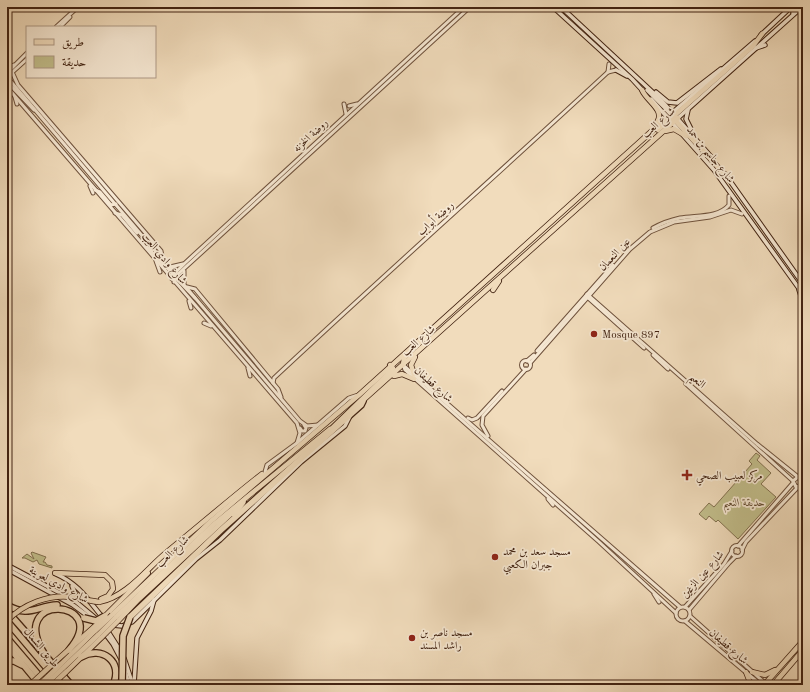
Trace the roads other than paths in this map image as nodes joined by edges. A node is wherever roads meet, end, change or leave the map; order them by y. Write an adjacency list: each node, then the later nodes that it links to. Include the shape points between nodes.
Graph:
1 (80, 7): 10 (street); 11 (street)
2 (464, 7): 35 (street, روضة الخزنه)
3 (470, 7): 45 (street, روضة الخزنه)
4 (553, 7): 16 (main road, شارع جاسم بن حمد)
5 (561, 7): 27 (main road, شارع جاسم بن حمد)
6 (791, 7): 12 (main road, شارع العب)
7 (797, 7): 9 (main road)
8 (802, 7): 9 (main road, شارع العب)
9 (791, 17): 14 (main road, شارع العب)
10 (57, 26)
11 (61, 26)
12 (762, 34): 21 (main road, شارع العب); 43 (main road, via 751,48)
13 (765, 45): 14 (main road)
14 (755, 48): 33 (main road, شارع العب)
15 (26, 54): 18 (street)
16 (605, 54): 28 (main road, شارع جاسم بن حمد); 43 (main road, via 632,74)
17 (26, 60): 23 (street)
18 (16, 64): 20 (street); 25 (street)
19 (609, 64): 24 (street)
20 (7, 68)
21 (724, 68): 27 (main road, via 716,71 682,101 675,104 666,100); 43 (main road, شارع العب)
22 (616, 70): 24 (street, روضة أبواب); 28 (main road)
23 (12, 72): 26 (street); 31 (street, شارع وادي العب)
24 (608, 72): 112 (street, روضة أبواب)
25 (7, 73)
26 (7, 77): 29 (street, شارع وادي العب)
27 (639, 78): 43 (main road, شارع جاسم بن حمد)
28 (632, 79): 32 (main road, شارع جاسم بن حمد)
29 (13, 84): 31 (street); 39 (street, شارع وادي العب)
30 (7, 86): 34 (street, شارع وادي العب); 39 (street, via 10,85 30,108)
31 (19, 86): 39 (street, شارع وادي العب)
32 (642, 90): 43 (main road, شارع جاسم بن حمد); 47 (main road, via 657,108 659,117 657,123)
33 (705, 92): 43 (main road, شارع العب); 49 (main road, via 688,110 686,119)
34 (14, 96): 36 (street); 44 (street, شارع وادي العب)
35 (359, 103): 38 (street); 40 (street, روضة الخزنه)
36 (17, 104)
37 (344, 104): 41 (street)
38 (349, 106)
39 (36, 108): 50 (street, شارع وادي العب); 52 (street, شارع وادي العب)
40 (352, 109): 41 (street, روضة الخزنه); 45 (street)
41 (346, 114): 73 (street, روضة الخزنه)
42 (26, 115): 44 (street)
43 (673, 117): 46 (main road, شارع جاسم بن حمد); 47 (main road, شارع العب); 48 (main road, شارع العب); 49 (main road, شارع جاسم بن حمد); 53 (main road, via 636,148); 54 (main road)
44 (34, 118): 56 (street, شارع وادي العب, via 88,181)
45 (345, 121): 73 (street, روضة الخزنه)
46 (686, 136): 48 (main road, via 677,130 667,129); 51 (main road, شارع جاسم بن حمد)
47 (634, 147): 97 (main road, شارع العب)
48 (640, 150): 53 (main road, شارع العب)
49 (708, 152): 54 (main road, شارع جاسم بن حمد)
50 (85, 162): 52 (street); 75 (street, شارع وادي العب, via 161,251)
51 (714, 170): 55 (main road); 67 (main road, شارع جاسم بن حمد)
52 (86, 172): 59 (street, شارع وادي العب)
53 (616, 172): 57 (main road, شارع العب)
54 (726, 176): 85 (main road, شارع جاسم بن حمد)
55 (725, 190)
56 (94, 192): 59 (street, via 100,192 111,205); 63 (street, شارع وادي العب)
57 (591, 195): 60 (main road); 68 (main road, شارع العب)
58 (729, 196): 61 (street)
59 (116, 204): 70 (street, شارع وادي العب)
60 (584, 205)
61 (729, 205): 62 (street, via 734,206); 89 (street, عين النعمان, via 717,212 674,219 649,230 628,248)
62 (731, 210): 64 (street); 89 (street, عين النعمان, via 710,217 674,222 656,229 630,249)
63 (115, 213): 70 (street, via 122,215); 71 (street, شارع وادي العب)
64 (742, 214)
65 (747, 221): 67 (main road)
66 (562, 225): 68 (main road)
67 (761, 234): 83 (main road, شارع جاسم بن حمد)
68 (546, 235): 80 (main road, شارع العب)
69 (130, 236): 71 (street)
70 (142, 236): 75 (street, شارع وادي العب)
71 (137, 237): 72 (street, شارع وادي العب)
72 (143, 245): 74 (street, شارع وادي العب); 81 (street)
73 (199, 253): 76 (street, روضة الخزنه); 78 (street, روضة الخزنه)
74 (155, 259): 79 (street); 82 (street, شارع وادي العب)
75 (163, 260): 77 (street, شارع وادي العب)
76 (185, 263): 77 (street); 81 (street, روضة الخزنه)
77 (170, 267): 81 (street, شارع وادي العب)
78 (184, 269): 81 (street, روضة الخزنه); 84 (street)
79 (160, 272)
80 (506, 272): 87 (main road); 100 (main road, شارع العب)
81 (175, 275): 82 (street); 84 (street, شارع وادي العب)
82 (173, 281): 91 (street, شارع وادي العب); 92 (street, via 177,279)
83 (795, 282): 88 (main road, شارع جاسم بن حمد); 90 (main road)
84 (185, 284): 86 (street, شارع وادي العب)
85 (803, 284)
86 (188, 287): 92 (street, شارع وادي العب); 96 (street, شارع وادي العب, via 195,289)
87 (493, 290)
88 (803, 294)
89 (587, 296): 102 (street, عين النعمان); 135 (street, النعيم); 137 (street, النعيم)
90 (802, 299)
91 (189, 300): 93 (street); 98 (street, شارع وادي العب)
92 (199, 302): 95 (street, شارع وادي العب)
93 (191, 308)
94 (204, 323): 98 (street)
95 (217, 323): 96 (street); 106 (street, شارع وادي العب)
96 (223, 324): 108 (street, شارع وادي العب)
97 (436, 325): 103 (main road, شارع العب); 104 (main road, via 404,358)
98 (212, 326): 105 (street, شارع وادي العب)
99 (449, 329): 100 (main road)
100 (436, 336): 101 (main road, شارع العب)
101 (418, 353): 104 (main road, شارع العب); 111 (main road, via 412,364)
102 (529, 362): 107 (street, via 523,362); 109 (street, via 530,368)
103 (392, 364): 104 (main road); 116 (main road, شارع العب); 128 (main road, via 392,370)
104 (403, 365): 111 (street, شارع قطيفان); 115 (main road, شارع العب)
105 (248, 366): 110 (street); 127 (street, شارع وادي العب)
106 (254, 367): 108 (street); 117 (street, شارع وادي العب)
107 (522, 367): 109 (street); 123 (street)
108 (261, 369): 113 (street, شارع وادي العب)
109 (526, 369): 124 (street, via 485,413)
110 (250, 376)
111 (414, 377): 115 (main road, via 400,374); 119 (street, شارع قطيفان); 141 (street, شارع قطيفان)
112 (274, 378): 113 (street); 114 (street)
113 (269, 379): 114 (street, شارع وادي العب)
114 (273, 383): 117 (street, شارع وادي العب, via 279,390)
115 (381, 385): 118 (main road, شارع العب)
116 (360, 395): 126 (street, شارع العب, via 349,398); 130 (main road, شارع العب)
117 (281, 399): 125 (street, شارع وادي العب)
118 (363, 401): 120 (highway); 128 (main road, شارع العب)
119 (450, 406): 121 (street); 134 (street, شارع قطيفان)
120 (352, 413): 131 (main road, via 345,426); 132 (highway)
121 (462, 413)
122 (468, 418): 123 (street)
123 (477, 418): 124 (street, via 477,421)
124 (482, 422): 129 (street)
125 (303, 424): 126 (street); 127 (street, via 305,431)
126 (318, 425): 130 (street, شارع العب)
127 (299, 426): 130 (street)
128 (329, 430): 142 (main road, شارع العب)
129 (488, 436)
130 (298, 444): 150 (main road); 151 (main road, شارع العب)
131 (301, 462): 132 (highway); 153 (main road, via 220,540)
132 (294, 464): 145 (highway)
133 (522, 466): 134 (street)
134 (528, 475): 167 (street, شارع قطيفان)
135 (798, 477): 136 (street, النعيم); 137 (street, شارع عين الزغين)
136 (803, 479)
137 (793, 482): 139 (street, النعيم); 147 (street, شارع عين الزغين)
138 (803, 484): 139 (street)
139 (798, 487): 140 (street); 148 (street, via 746,542)
140 (803, 489)
141 (545, 495): 144 (street); 155 (street, شارع قطيفان)
142 (248, 496): 143 (main road); 172 (main road, شارع العب)
143 (243, 502): 146 (highway); 172 (main road, via 139,599)
144 (553, 505)
145 (227, 525): 146 (highway); 153 (highway)
146 (221, 530): 197 (highway, bridge, via 130,617 123,636)
147 (738, 546): 148 (street); 149 (street)
148 (742, 550): 152 (street, via 741,555)
149 (732, 551): 152 (street); 168 (street, شارع عين الزغين, via 724,564)
150 (166, 553): 160 (main road); 163 (main road, via 121,593 110,599)
151 (176, 555): 160 (main road); 172 (main road, شارع العب)
152 (736, 556): 169 (street, شارع عين الزغين)
153 (196, 559): 164 (main road)
154 (615, 561): 155 (street)
155 (622, 563): 161 (street, شارع قطيفان)
156 (7, 565): 162 (main road, شارع وادي لعوينة)
157 (7, 569): 198 (main road, شارع وادي لعوينة, via 73,605 93,620 113,644)
158 (55, 573): 159 (main road); 163 (main road, via 105,574 112,582 113,589 108,596)
159 (69, 582): 162 (main road, via 75,593 72,596); 164 (main road, via 86,595 105,620 117,626 130,624)
160 (138, 582): 172 (main road)
161 (648, 587): 165 (street); 171 (street, شارع قطيفان)
162 (64, 595): 199 (main road, شارع وادي لعوينة, via 91,613 109,632 123,655)
163 (99, 600): 174 (main road, bridge, via 70,596 47,599 23,608)
164 (154, 600): 199 (main road, via 136,641)
165 (659, 602)
166 (7, 605): 172 (highway, bridge, via 28,612 60,605 71,608 84,618 96,621)
167 (680, 607): 168 (street); 171 (street)
168 (684, 607): 169 (street)
169 (689, 610): 173 (street)
170 (7, 611): 182 (highway)
171 (676, 613): 175 (street, via 678,620)
172 (112, 616): 176 (main road, bridge); 176 (main road, bridge)
173 (690, 616): 175 (street); 189 (street, شارع قطيفان)
174 (7, 621): 194 (highway, طريق الشمال)
175 (685, 621): 188 (street, شارع قطيفان)
176 (98, 632): 180 (main road); 183 (main road); 186 (main road)
177 (7, 638): 192 (highway, طريق الشمال)
178 (803, 642): 185 (main road); 202 (main road, via 772,681)
179 (7, 645): 187 (highway)
180 (69, 650): 182 (highway, via 79,637 79,621 69,611 53,609 39,618 35,629 36,640); 186 (main road)
181 (803, 650): 202 (main road)
182 (45, 655): 195 (highway)
183 (81, 657): 186 (main road); 196 (highway, via 94,652 109,657 116,671)
184 (7, 660): 187 (highway, via 17,662)
185 (782, 666): 189 (main road, via 767,675); 201 (main road)
186 (61, 667): 190 (main road, bridge); 191 (main road, bridge); 192 (main road, bridge); 193 (main road, bridge)
187 (28, 671): 191 (highway)
188 (746, 672): 200 (main road); 201 (street, شارع قطيفان)
189 (752, 672): 201 (street, شارع قطيفان)
190 (31, 685)
191 (39, 685)
192 (46, 685)
193 (52, 685)
194 (61, 685)
195 (71, 685)
196 (113, 685)
197 (122, 685)
198 (130, 685)
199 (134, 685)
200 (751, 685)
201 (764, 685)
202 (773, 685)

